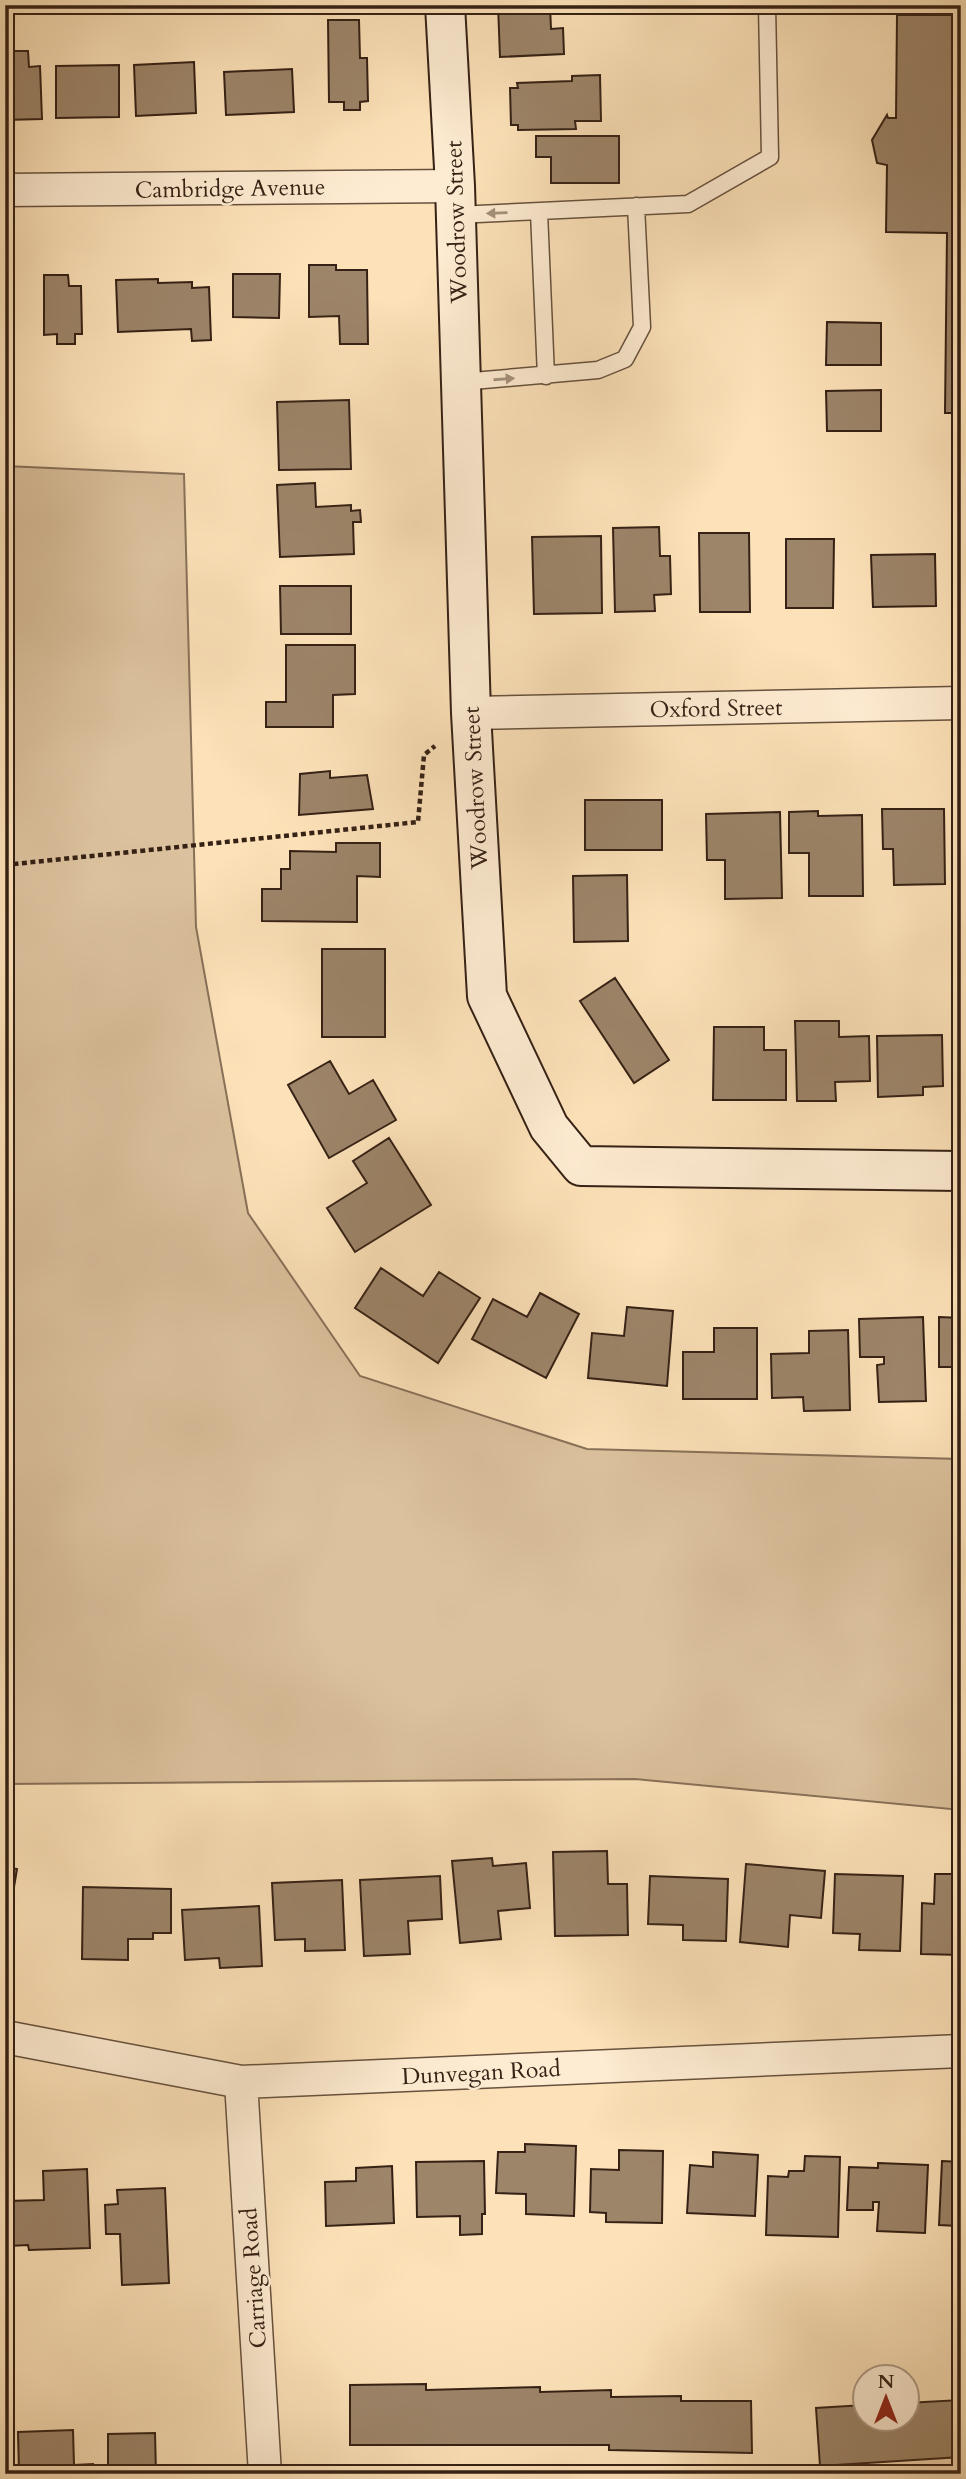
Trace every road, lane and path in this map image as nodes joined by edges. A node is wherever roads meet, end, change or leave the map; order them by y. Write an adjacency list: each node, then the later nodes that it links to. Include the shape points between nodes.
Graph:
1 (445, 5): 4 (street, Woodrow Street)
2 (767, 5): 5 (lane, via 770,157 688,204)
3 (5, 190): 4 (street, Cambridge Avenue)
4 (456, 200): 6 (lane, one-way to 4); 8 (street, Woodrow Street)
5 (636, 206): 6 (lane); 7 (lane, via 642,327 625,359 598,370)
6 (539, 212): 7 (lane)
7 (546, 376): 8 (lane, one-way to 7)
8 (461, 382): 10 (street, Woodrow Street)
9 (961, 703): 10 (street, Oxford Street)
10 (471, 713): 11 (path, via 424,755 418,821); 12 (street, Woodrow Street, via 486,996 549,1127 581,1166)
11 (5, 865)
12 (961, 1171)
13 (5, 2038): 15 (street, Dunvegan Road)
14 (961, 2051): 15 (street, Dunvegan Road)
15 (241, 2082): 16 (street, Carriage Road)
16 (265, 2474)

